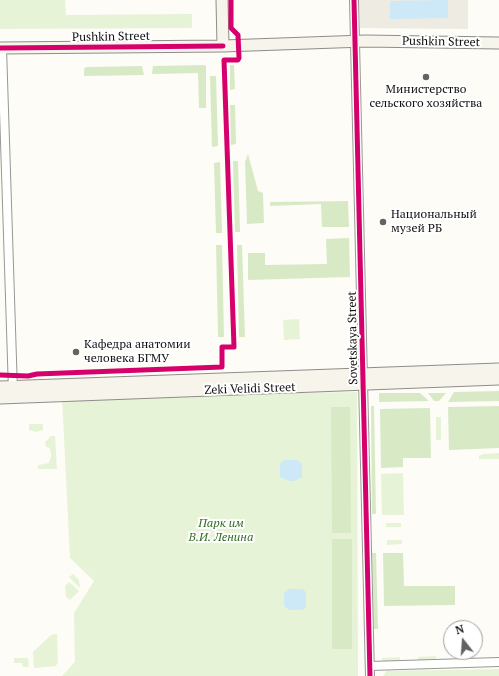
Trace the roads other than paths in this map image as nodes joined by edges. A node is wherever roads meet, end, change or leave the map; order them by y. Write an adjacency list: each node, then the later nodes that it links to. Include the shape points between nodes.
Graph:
1 (222, 0): 5 (main road)
2 (354, 0): 3 (street, Sovetskaya Street)
3 (356, 42): 4 (main road, Pushkin Street); 5 (main road, Pushkin Street); 8 (street, Sovetskaya Street)
4 (499, 43)
5 (223, 46): 6 (main road, Pushkin Street)
6 (1, 48): 11 (street)
7 (499, 369): 8 (main road, Zeki Velidi Street)
8 (364, 379): 9 (main road, Zeki Velidi Street); 11 (main road, Zeki Velidi Street); 14 (street, Sovetskaya Street)
9 (499, 379)
10 (0, 387): 11 (main road, Zeki Velidi Street)
11 (13, 392): 12 (main road, Zeki Velidi Street)
12 (0, 398)
13 (499, 662): 14 (street)
14 (370, 666): 15 (street, Sovetskaya Street)
15 (370, 676)

